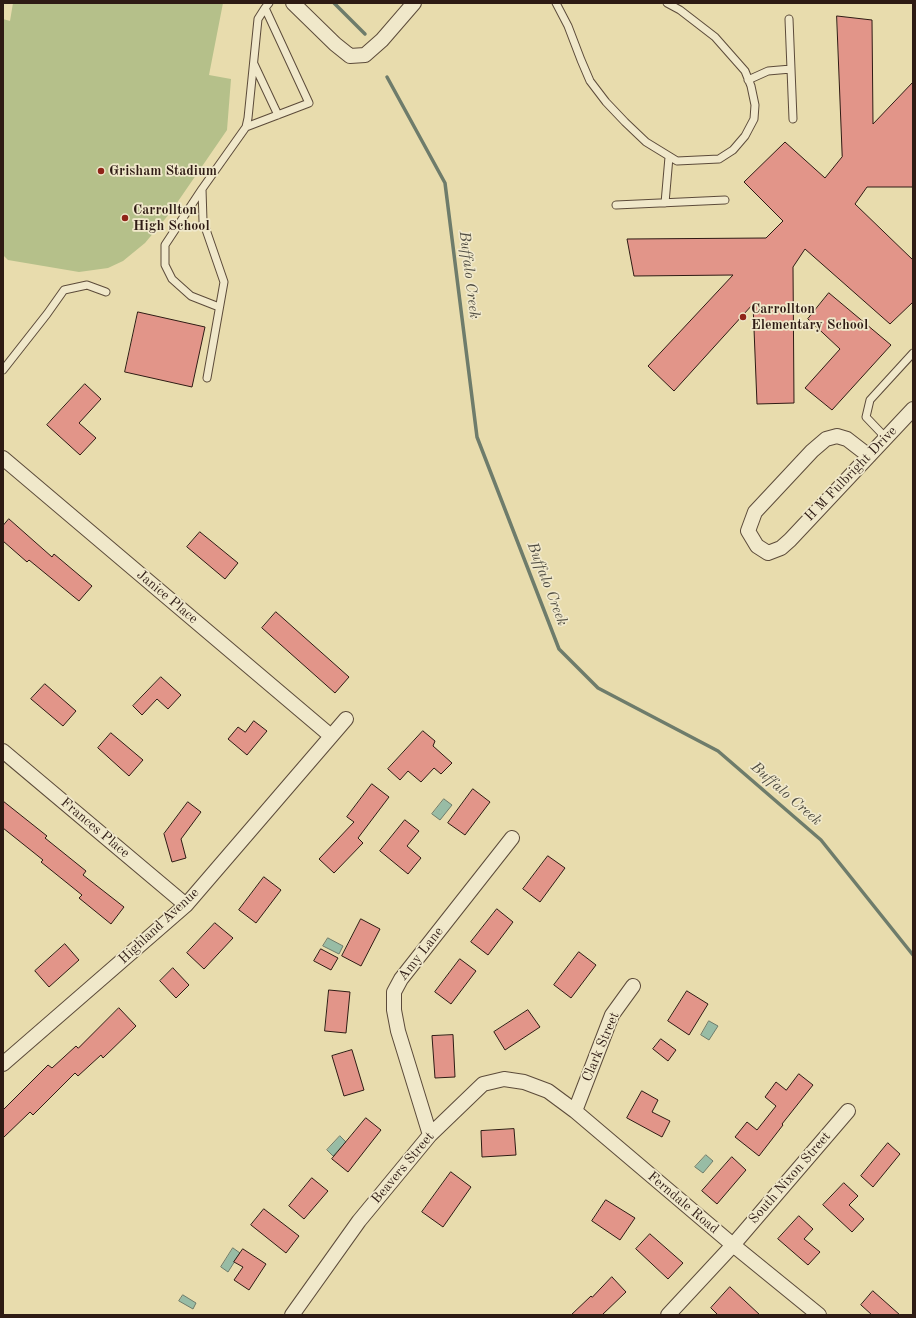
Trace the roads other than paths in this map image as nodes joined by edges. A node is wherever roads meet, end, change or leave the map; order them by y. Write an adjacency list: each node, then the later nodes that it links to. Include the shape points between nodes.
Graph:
1 (293, 3): 2 (street, via 350,56 365,55 382,40)
2 (414, 3)
3 (556, 3): 13 (lane, via 590,81 598,93 646,142)
4 (667, 3): 9 (lane, via 715,37 745,71)
5 (267, 5): 7 (lane, via 258,19); 10 (lane, via 309,103)
6 (789, 18): 8 (lane)
7 (253, 63): 10 (lane); 12 (lane)
8 (791, 69): 9 (lane, via 768,71); 11 (lane)
9 (748, 80): 13 (lane, via 755,105 754,120 733,150 719,159 677,161)
10 (278, 115): 12 (lane)
11 (792, 119)
12 (246, 127): 14 (lane)
13 (669, 157): 16 (lane)
14 (202, 189): 19 (lane, via 203,220 224,282); 19 (lane, via 165,245 165,265 172,279 192,296)
15 (725, 200): 16 (lane)
16 (665, 203): 17 (lane)
17 (616, 205)
18 (106, 292): 21 (lane, via 87,285 64,290)
19 (219, 307): 22 (lane)
20 (913, 353): 24 (lane, via 870,400 866,417)
21 (3, 370)
22 (207, 378)
23 (913, 410): 24 (street, H M Fulbright Drive)
24 (886, 438): 25 (street, H M Fulbright Drive)
25 (869, 456): 25 (street, H M Fulbright Drive, via 781,548 768,553 756,546 748,531 755,512 826,439 837,436 847,438)
26 (3, 458): 28 (street, Janice Place)
27 (346, 719): 28 (street, Highland Avenue)
28 (330, 736): 31 (street, Highland Avenue)
29 (3, 750): 31 (street, Frances Place)
30 (512, 838): 37 (street, Amy Lane, via 401,979 394,992 398,1031)
31 (186, 905): 33 (street, Highland Avenue)
32 (633, 986): 35 (street, Clark Street, via 612,1016)
33 (3, 1064)
34 (548, 1091): 35 (street, Ferndale Road); 37 (street, Beavers Street, via 524,1082 504,1079 483,1084)
35 (575, 1111): 38 (street, Ferndale Road)
36 (848, 1111): 38 (street, South Nixon Street)
37 (430, 1135): 39 (street, Beavers Street, via 359,1221)
38 (733, 1245): 40 (street, South Nixon Street); 41 (street, Ferndale Road)
39 (292, 1315)
40 (668, 1315)
41 (818, 1315)

